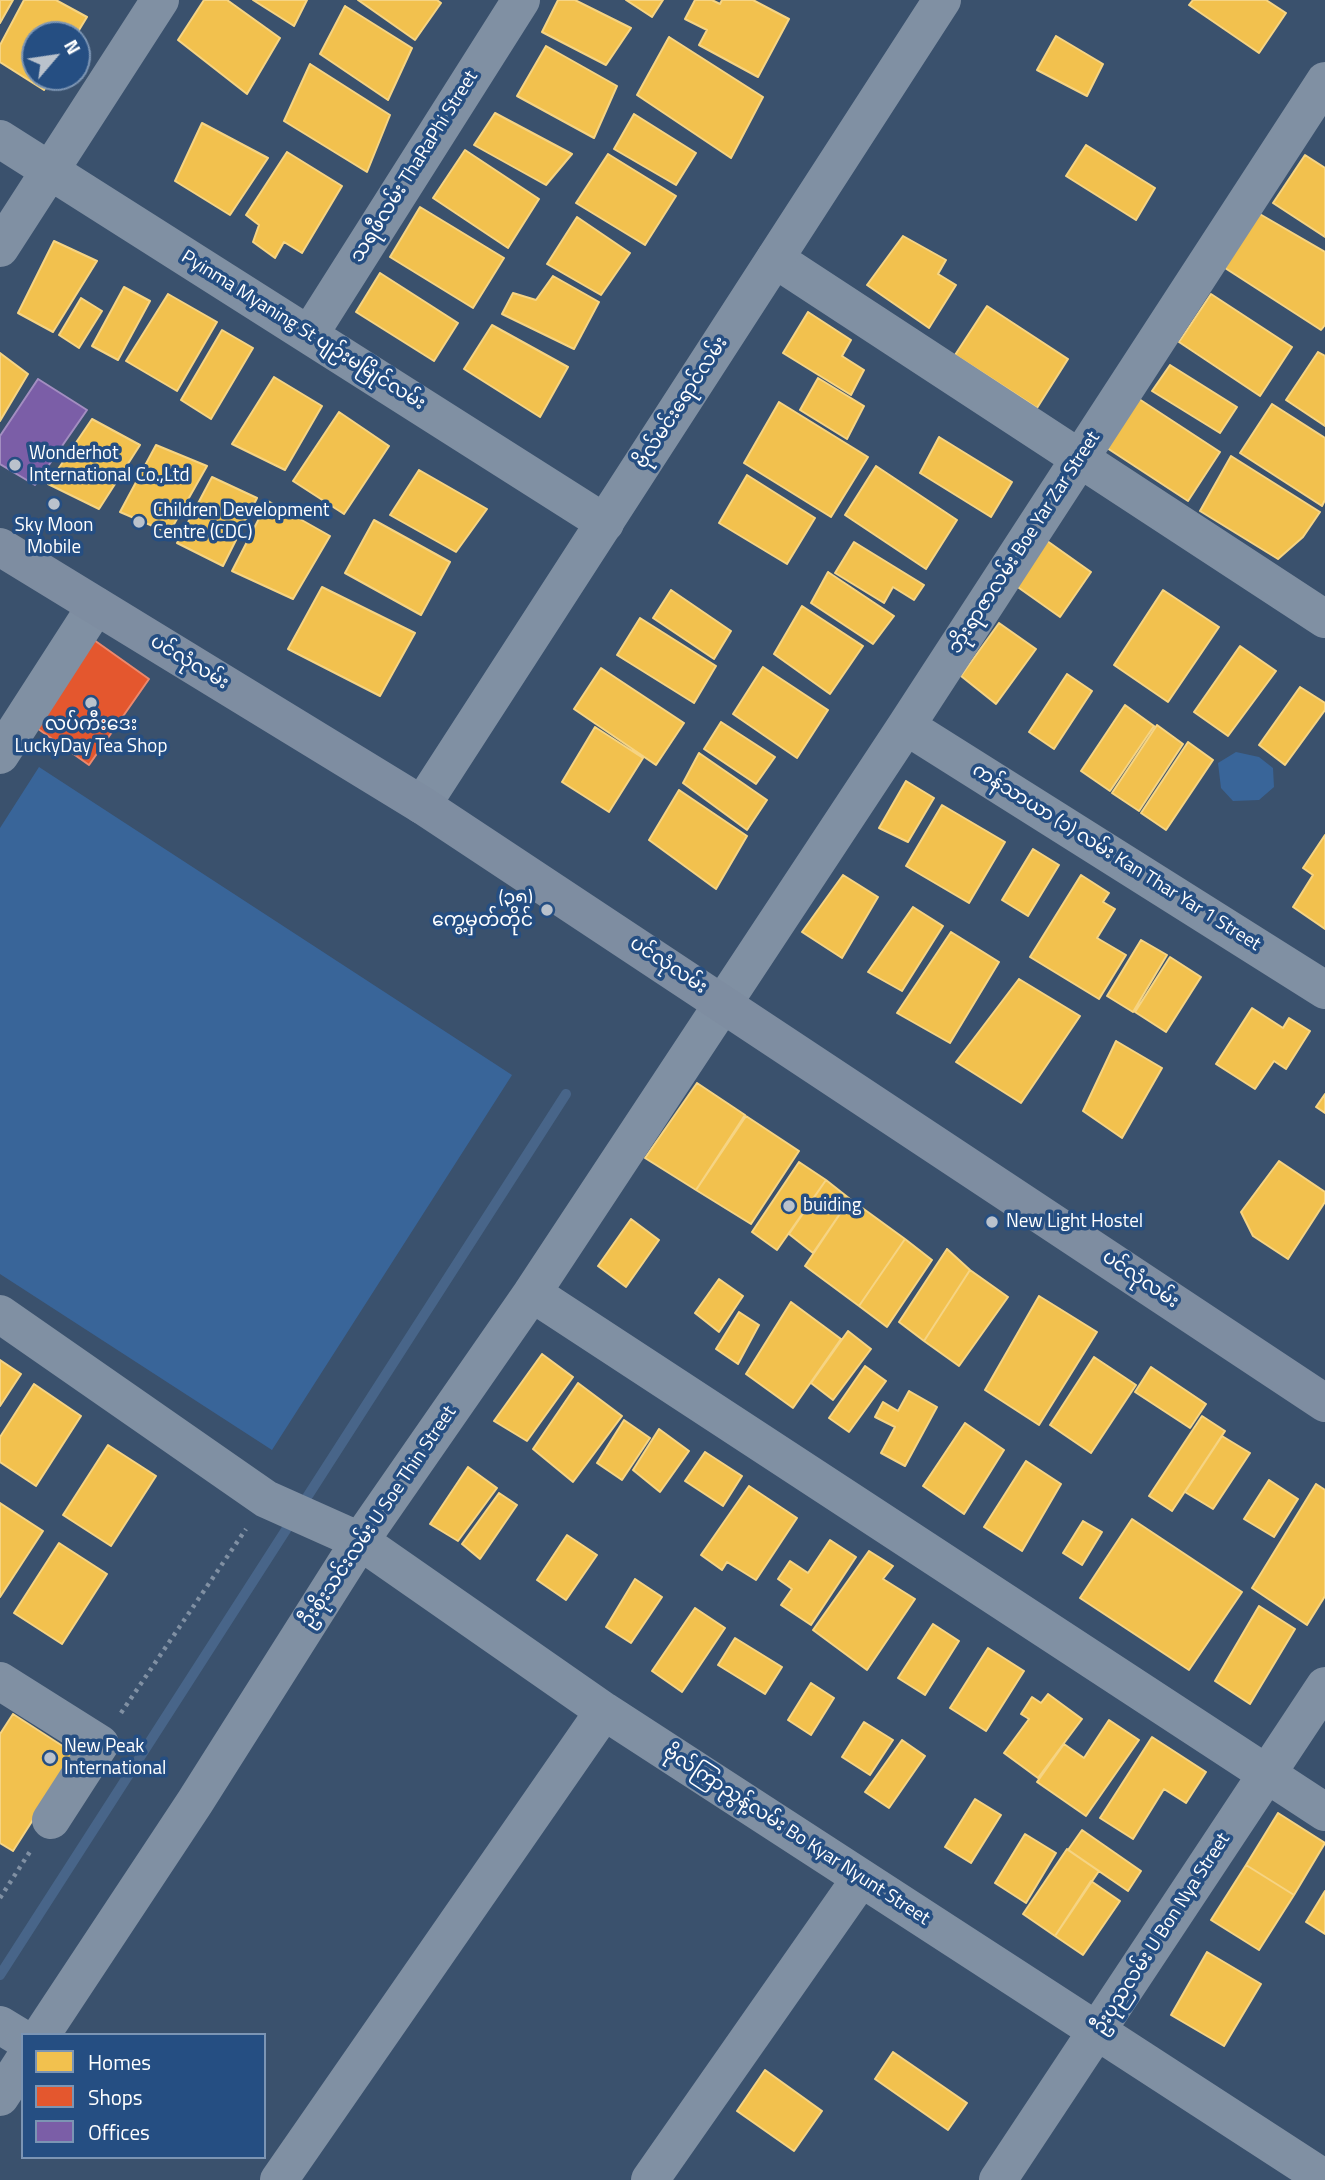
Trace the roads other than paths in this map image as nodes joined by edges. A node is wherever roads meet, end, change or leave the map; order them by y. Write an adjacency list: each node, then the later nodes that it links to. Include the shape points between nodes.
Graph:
1 (160, 0): 6 (street)
2 (520, 0): 9 (street, သရဖီလမ်း ThaRaPhi Street)
3 (942, 0): 8 (street, ဗိုလ်မင်းရောင်လမ်း)
4 (1325, 81): 10 (street, ဘိုးရာဇာလမ်း Boe Yar Zar Street)
5 (0, 139): 6 (street, Pyinma Myaning St ပျဉ်းမမြိုင်လမ်း)
6 (50, 171): 7 (street); 9 (street, Pyinma Myaning St ပျဉ်းမမြိုင်လမ်း)
7 (0, 248)
8 (775, 259): 10 (street); 11 (street, ဗိုလ်မင်းရောင်လမ်း)
9 (309, 335): 11 (street, Pyinma Myaning St ပျဉ်းမမြိုင်လမ်း)
10 (1080, 459): 14 (street); 15 (street, ဘိုးရာဇာလမ်း Boe Yar Zar Street)
11 (605, 523): 17 (street, ဗိုလ်မင်းရောင်လမ်း)
12 (0, 547): 13 (main road, ပင်လုံလမ်း)
13 (96, 606): 16 (street); 17 (main road, ပင်လုံလမ်း)
14 (1323, 614)
15 (906, 726): 18 (street, ကန်သာယာ (၁) လမ်း Kan Thar Yar 1 Street); 19 (street, ဘိုးရာဇာလမ်း Boe Yar Zar Street)
16 (0, 755)
17 (422, 805): 19 (main road, ပင်လုံလမ်း)
18 (1325, 990)
19 (724, 1003): 20 (street, ဦးစိုးသင်းလမ်း U Soe Thin Street); 22 (main road, ပင်လုံလမ်း)
20 (532, 1293): 23 (street, ဦးစိုးသင်းလမ်း U Soe Thin Street); 27 (street)
21 (0, 1314): 23 (street, ဗိုလ်ကြာညွန့်လမ်း Bo Kyar Nyunt Street, via 266,1499)
22 (1325, 1403)
23 (360, 1541): 26 (street, ဗိုလ်ကြာညွန့်လမ်း Bo Kyar Nyunt Street); 33 (street, ဦးစိုးသင်းလမ်း U Soe Thin Street)
24 (0, 1681): 29 (street, via 100,1744)
25 (1325, 1686): 27 (street, ဦးပုညလမ်း U Bon Nya Street)
26 (604, 1711): 30 (street, ဗိုလ်ကြာညွန့်လမ်း Bo Kyar Nyunt Street); 38 (street)
27 (1267, 1774): 28 (street); 32 (street, ဦးပုညလမ်း U Bon Nya Street)
28 (1325, 1812)
29 (51, 1820)
30 (861, 1878): 32 (street, ဗိုလ်ကြာညွန့်လမ်း Bo Kyar Nyunt Street); 39 (street)
31 (0, 2025): 34 (street)
32 (1098, 2031): 37 (street, ဗိုလ်ကြာညွန့်လမ်း Bo Kyar Nyunt Street); 40 (street, ဦးပုညလမ်း U Bon Nya Street)
33 (42, 2033)
34 (21, 2038)
35 (21, 2065): 36 (street)
36 (0, 2097)
37 (1325, 2179)
38 (279, 2180)
39 (649, 2180)
40 (998, 2180)

